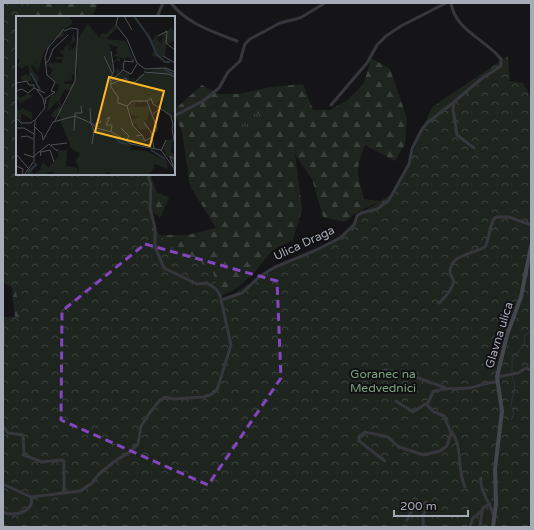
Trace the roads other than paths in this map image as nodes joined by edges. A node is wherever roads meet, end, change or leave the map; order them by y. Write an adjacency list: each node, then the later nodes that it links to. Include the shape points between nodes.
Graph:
1 (163, 3): 6 (street)
2 (171, 3): 7 (street, via 177,12 206,29)
3 (325, 3): 10 (street, via 300,18 280,23 250,39 245,44 240,61 228,72 219,88 203,101)
4 (446, 3): 9 (street, via 386,36)
5 (451, 3): 8 (street, Ulica Draga, via 455,16 462,26 501,59 500,66)
6 (157, 16)
7 (238, 41)
8 (454, 102): 11 (street, via 457,135); 15 (street, Ulica Draga, via 422,129 412,149 409,164 389,200 377,209 357,216 354,225 340,238 275,267 242,292)
9 (331, 105)
10 (175, 115)
11 (474, 148)
12 (148, 175): 15 (street, via 152,186 150,208 155,228 155,247 164,268 198,284 207,283 218,292)
13 (531, 225): 16 (street, via 509,217 496,217 492,221 485,247 456,258 452,264 450,274 454,284)
14 (531, 246): 21 (main road, Glavna ulica, via 521,297 507,335)
15 (221, 300): 31 (street, via 231,345 217,390 203,397 165,397 160,400 141,426 138,444 130,452 115,461 84,489)
16 (439, 303)
17 (3, 328): 18 (street)
18 (3, 344)
19 (531, 370): 21 (street, via 526,368)
20 (365, 377): 22 (street, via 386,370 408,374)
21 (497, 380): 22 (street, via 469,388); 36 (main road, Glavna ulica, via 502,411 495,469)
22 (446, 388): 24 (street, via 433,392)
23 (396, 401): 24 (street, via 413,412)
24 (427, 403): 26 (street, via 434,412 444,416)
25 (3, 426): 31 (street, via 8,433 23,435 24,455 42,462 64,461)
26 (450, 429): 27 (street, via 447,446 440,451 424,455 399,447 388,437 365,432 359,437 358,441); 30 (street, via 458,443 460,472)
27 (385, 461)
28 (481, 478): 33 (street, via 480,487)
29 (3, 484): 32 (street)
30 (465, 487)
31 (64, 493): 32 (street)
32 (31, 497): 35 (street, via 29,506 21,514 10,515)
33 (490, 504): 34 (street); 36 (street)
34 (482, 511): 39 (street, via 473,518); 40 (street)
35 (3, 512)
36 (494, 519): 41 (main road, Glavna ulica)
37 (407, 520): 38 (street, via 412,510 426,502 429,506 423,515)
38 (423, 527)
39 (470, 527): 40 (street)
40 (480, 527)
41 (493, 527)

